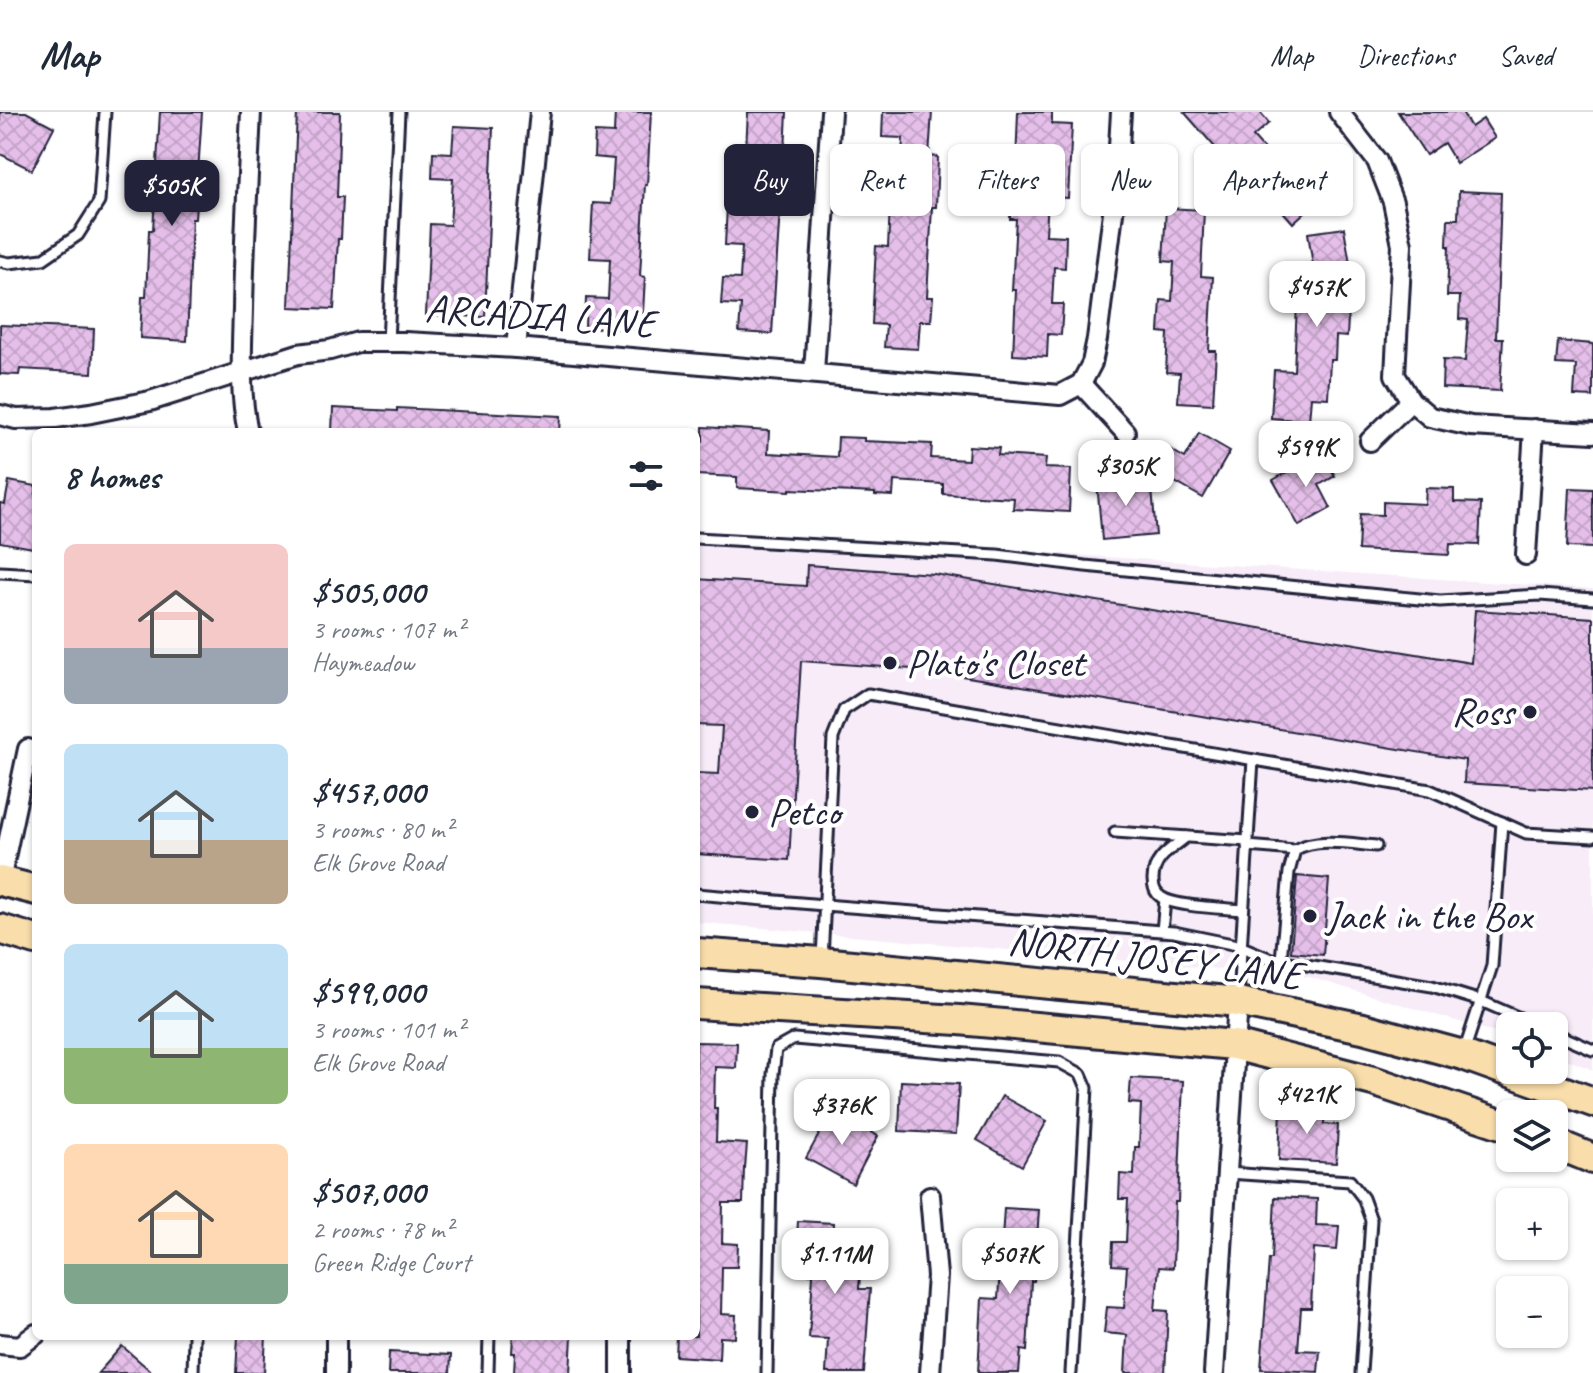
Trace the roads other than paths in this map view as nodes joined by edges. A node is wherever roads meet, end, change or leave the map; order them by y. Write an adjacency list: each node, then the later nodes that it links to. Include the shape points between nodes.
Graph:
1 (105, 112): 8 (lane, via 99,202 78,235 43,259)
2 (251, 112): 12 (street)
3 (399, 112): 9 (lane)
4 (540, 112): 10 (street)
5 (831, 112): 11 (street)
6 (1121, 112): 13 (street, via 1097,339)
7 (1339, 112): 14 (street, via 1377,161 1393,202 1402,245 1395,375)
8 (0, 261)
9 (388, 342): 10 (street, ARCADIA LANE); 12 (street, ARCADIA LANE, via 298,354)
10 (516, 348): 11 (street, ARCADIA LANE)
11 (814, 372): 13 (street, ARCADIA LANE, via 1060,395)
12 (241, 373): 15 (street, ARCADIA LANE, via 91,413 16,419); 16 (street)
13 (1081, 384): 18 (street)
14 (1411, 401): 17 (street, via 1430,417 1447,422); 20 (street)
15 (0, 415)
16 (247, 428)
17 (1534, 429): 19 (street); 22 (street)
18 (1125, 432)
19 (1593, 433)
20 (1370, 441)
21 (700, 538): 25 (lane, via 997,555 1440,601 1540,595)
22 (1526, 555)
23 (0, 572): 24 (lane)
24 (32, 574)
25 (1593, 599)
26 (28, 749): 35 (street)
27 (1253, 760): 28 (lane, via 1430,790); 32 (lane); 39 (lane, via 868,694 844,710 833,738)
28 (1502, 822): 31 (lane, via 1526,833); 48 (lane, via 1492,966)
29 (1115, 832): 30 (lane)
30 (1186, 837): 32 (lane); 38 (lane, via 1156,863 1154,888)
31 (1593, 837)
32 (1248, 843): 34 (lane); 40 (lane)
33 (1376, 846): 34 (lane, via 1314,843)
34 (1295, 850): 46 (lane)
35 (0, 881): 36 (main road)
36 (32, 889)
37 (700, 894): 39 (lane)
38 (1165, 900): 40 (lane); 42 (lane)
39 (824, 905): 42 (lane); 47 (lane)
40 (1243, 910): 44 (lane)
41 (0, 929): 43 (main road)
42 (1162, 931): 44 (lane)
43 (32, 939)
44 (1241, 947): 46 (lane); 49 (lane)
45 (700, 953): 47 (main road, NORTH JOSEY LANE)
46 (1281, 960): 48 (lane, via 1432,986)
47 (821, 962): 49 (main road, NORTH JOSEY LANE)
48 (1481, 1001): 51 (lane); 55 (lane)
49 (1238, 1002): 53 (street); 55 (main road, NORTH JOSEY LANE)
50 (700, 1004): 53 (main road, NORTH JOSEY LANE)
51 (1506, 1012)
52 (1568, 1039): 54 (lane)
53 (1234, 1045): 57 (main road, NORTH JOSEY LANE, via 1373,1081); 60 (street)
54 (1593, 1050)
55 (1463, 1055): 56 (main road, NORTH JOSEY LANE)
56 (1593, 1102)
57 (1496, 1122)
58 (1568, 1149): 59 (main road)
59 (1593, 1159)
60 (1227, 1173): 75 (street); 76 (lane, via 1350,1181 1363,1198 1371,1220)
61 (930, 1196): 73 (street, via 937,1276)
62 (32, 1337): 67 (street, via 20,1346)
63 (194, 1340): 68 (lane)
64 (336, 1340): 69 (street)
65 (489, 1340): 70 (lane)
66 (621, 1340): 71 (street)
67 (0, 1344)
68 (193, 1373)
69 (336, 1373)
70 (488, 1373)
71 (621, 1373)
72 (767, 1373): 74 (lane, via 773,1074 776,1049 794,1039 1059,1062 1081,1074 1087,1088)
73 (930, 1373)
74 (1071, 1373)
75 (1214, 1373)
76 (1361, 1373)

